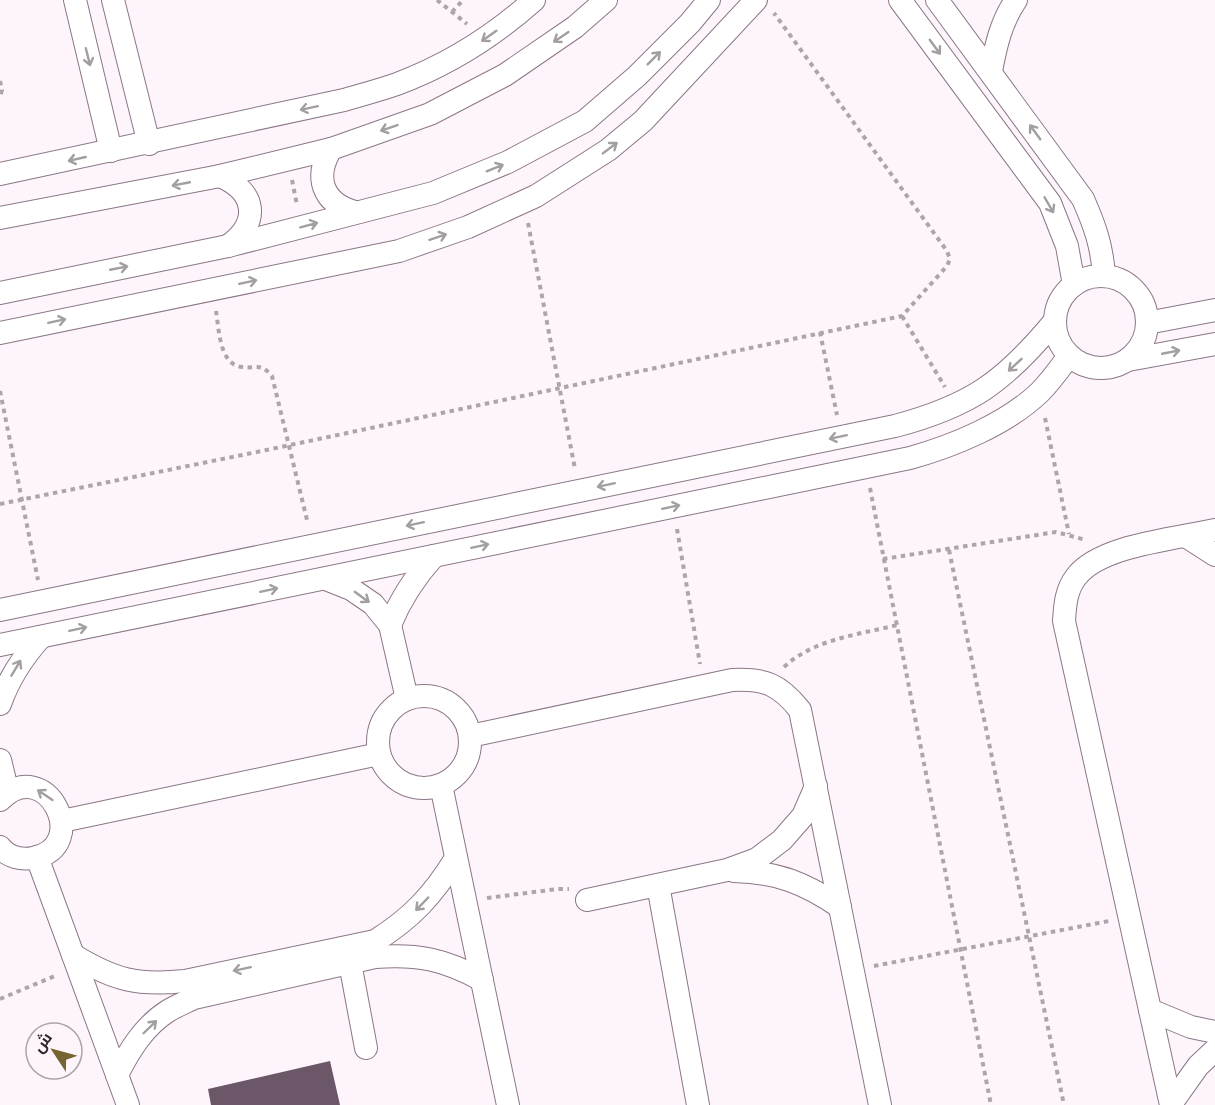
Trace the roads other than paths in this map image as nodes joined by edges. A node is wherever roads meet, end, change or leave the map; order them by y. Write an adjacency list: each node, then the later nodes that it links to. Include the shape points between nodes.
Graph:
1 (75, 0): 15 (street, one-way to 15)
2 (113, 0): 13 (street)
3 (534, 0): 13 (street, one-way to 13, via 485,39 447,62 397,84 344,100)
4 (606, 0): 14 (street, one-way to 14, via 575,27 505,75 430,114)
5 (709, 0): 10 (street)
6 (900, 0): 22 (street, one-way to 22, via 1050,203 1066,246)
7 (937, 0): 12 (street)
8 (1016, 0): 12 (street, via 997,40)
9 (764, 5): 11 (street)
10 (690, 23): 11 (street); 18 (street, one-way to 10, via 433,193 508,162 585,121)
11 (715, 44): 27 (street, one-way to 11, via 399,251 468,227 536,196 608,150 643,121)
12 (991, 71): 21 (street, one-way to 12, via 1096,227 1083,199)
13 (149, 144): 15 (street)
14 (331, 149): 17 (street); 18 (street, via 321,174 324,188 331,200)
15 (111, 151): 16 (street, one-way to 16)
16 (0, 174)
17 (220, 176): 19 (street, one-way to 19); 20 (street, via 245,193 250,208 241,237)
18 (355, 212): 20 (street, one-way to 18)
19 (0, 218)
20 (228, 246): 23 (street, one-way to 20)
21 (1104, 276): 22 (street); 26 (street, via 1121,280 1135,291 1144,306)
22 (1074, 285): 25 (street, via 1064,295)
23 (0, 292)
24 (1215, 310): 26 (street)
25 (1054, 322): 29 (street, via 1056,335); 36 (street, one-way to 36, via 1000,379 968,400 932,416)
26 (1147, 323): 30 (street, via 1145,337)
27 (0, 333)
28 (1215, 344): 30 (street, one-way to 28)
29 (1069, 356): 30 (street, via 1098,369); 34 (street, one-way to 29, via 910,458 947,447 982,431 1039,393)
30 (1128, 360)
31 (1215, 530): 32 (street)
32 (1187, 537): 33 (street); 59 (street, via 1113,552 1092,561 1076,577 1066,598 1064,621)
33 (1215, 555)
34 (434, 556): 35 (street); 37 (street, via 405,592)
35 (326, 579): 37 (street, one-way to 37, via 373,604); 38 (street, one-way to 35)
36 (0, 610)
37 (390, 625): 40 (street)
38 (41, 637): 39 (street); 41 (street, one-way to 38, via 7,683)
39 (0, 645)
40 (407, 699): 42 (street, via 440,698 465,720); 43 (street, via 382,721)
41 (0, 704)
42 (470, 736): 45 (street, via 464,765); 46 (street, via 704,685 752,679 771,684 788,695 800,710)
43 (379, 754): 45 (street, via 383,765 398,781 419,788); 48 (street)
44 (0, 760): 47 (street)
45 (441, 785): 51 (street)
46 (816, 786): 52 (street, via 803,816 782,840 757,859); 55 (street)
47 (4, 796): 48 (street, one-way to 47, via 54,802 38,790 18,789)
48 (62, 821): 50 (street, via 53,847)
49 (0, 847): 50 (street, via 13,857)
50 (37, 857): 56 (street)
51 (456, 858): 56 (street, one-way to 56, via 422,906 375,941 155,984 126,980); 58 (street)
52 (727, 870): 53 (street); 55 (street, via 787,878)
53 (658, 885): 54 (street); 66 (street)
54 (587, 900)
55 (840, 907): 67 (street)
56 (75, 961): 63 (street)
57 (350, 963): 58 (street, via 403,955 431,958); 61 (street); 63 (street, one-way to 57, via 147,1029 167,1011 194,998)
58 (482, 980): 65 (street)
59 (1150, 1010): 60 (street); 68 (street)
60 (1215, 1032)
61 (366, 1048)
62 (1215, 1050): 68 (street, via 1198,1066)
63 (117, 1075): 64 (street)
64 (128, 1105)
65 (507, 1105)
66 (698, 1105)
67 (880, 1105)
68 (1171, 1105)

